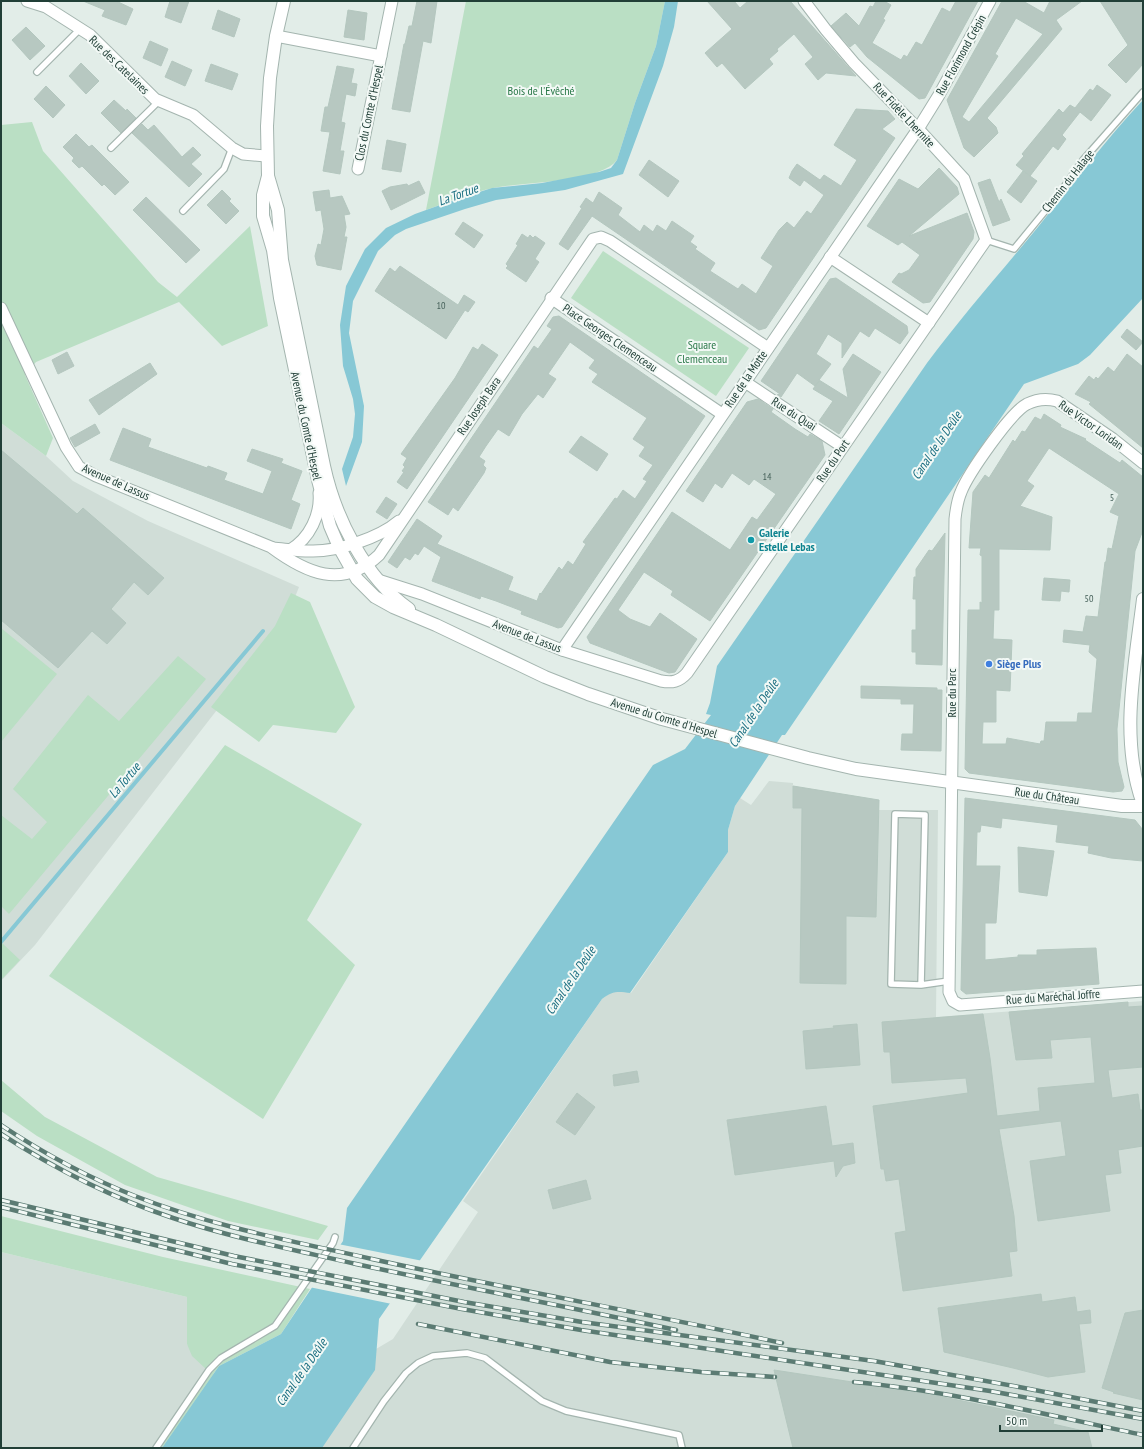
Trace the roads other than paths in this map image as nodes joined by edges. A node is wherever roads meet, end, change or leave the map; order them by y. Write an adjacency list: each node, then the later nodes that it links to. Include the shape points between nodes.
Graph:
1 (27, 1): 6 (street, Rue des Catelaines, via 46,7)
2 (284, 1): 7 (street, Avenue du Comte d'Hespel)
3 (392, 1): 8 (street, Clos du Comte d'Hespel)
4 (804, 1): 13 (street, Rue Fidèle Lhermite, via 854,63)
5 (990, 1): 12 (street, Rue Florimond Crépin)
6 (80, 29): 9 (lane, Rue des Catelaines); 11 (street, Rue des Catelaines, via 96,40)
7 (276, 36): 8 (street, Clos du Comte d'Hespel); 16 (street, Avenue du Comte d'Hespel, via 268,92)
8 (381, 56): 17 (street, Clos du Comte d'Hespel)
9 (37, 72)
10 (1143, 92): 20 (lane, Chemin du Halage, via 1083,160 1014,249)
11 (159, 101): 14 (lane, Rue des Catelaines); 15 (street, Rue des Catelaines, via 193,115)
12 (931, 108): 13 (street, Rue de la Motte)
13 (918, 128): 20 (street, Rue Fidèle Lhermite, via 964,179); 21 (street, Rue de la Motte)
14 (111, 148)
15 (232, 148): 16 (street, Rue des Catelaines, via 243,154); 19 (lane, via 224,169)
16 (266, 156): 18 (street, Avenue du Comte d'Hespel)
17 (358, 169)
18 (268, 176): 31 (street, Avenue du Comte d'Hespel, via 263,195 263,216 273,250 279,293); 33 (street, Avenue du Comte d'Hespel, via 278,210 282,260 326,478 339,518)
19 (183, 211)
20 (986, 240): 24 (street, Rue du Port)
21 (830, 257): 24 (street); 25 (street, Rue de la Motte)
22 (551, 298): 25 (street, Place Georges Clemenceau, via 590,242 601,237); 28 (street, Place Georges Clemenceau); 32 (street, Rue Joseph Bara)
23 (1, 308): 34 (street, Avenue de Lassus, via 66,447 79,467)
24 (929, 323): 29 (street, Rue du Port)
25 (768, 348): 26 (street, Rue de la Motte)
26 (745, 382): 28 (street, Rue de la Motte); 29 (street, Rue du Quai)
27 (1035, 400): 30 (street, Rue Victor Loridan, via 1047,398 1057,401); 44 (street, Rue du Parc, via 1021,408 1004,426 968,478 957,503)
28 (722, 414): 42 (street, Rue de la Motte)
29 (843, 447): 43 (street, Rue du Port, via 692,667)
30 (1143, 463)
31 (318, 480): 35 (street, Avenue du Comte d'Hespel, via 330,526); 36 (street, via 319,506 314,522 300,543)
32 (407, 514): 33 (street, Rue Joseph Bara, via 382,532); 37 (street, Rue Joseph Bara, via 379,555)
33 (354, 543): 35 (street, Rue Joseph Bara); 37 (street, Avenue du Comte d'Hespel)
34 (271, 547): 36 (street, Avenue de Lassus); 38 (street, Avenue de Lassus, via 311,572 330,575)
35 (339, 547): 36 (street, Avenue de Lassus, via 318,551); 38 (street, Avenue du Comte d'Hespel)
36 (290, 550)
37 (368, 565): 38 (street, Rue Joseph Bara); 39 (street, Avenue du Comte d'Hespel)
38 (353, 572): 41 (street, Avenue du Comte d'Hespel, via 375,597)
39 (378, 580): 41 (street, Avenue du Comte d'Hespel, via 398,601); 42 (street, Avenue de Lassus, via 412,590)
40 (1143, 599): 45 (street, via 1130,722 1133,764)
41 (436, 625): 44 (street, Avenue du Comte d'Hespel, via 545,677 662,719 856,769)
42 (562, 650): 43 (street, Avenue de Lassus, via 661,681)
43 (680, 680)
44 (952, 783): 45 (street, Rue du Château, via 1122,806); 46 (street, Rue du Parc)
45 (1143, 805)
46 (949, 981): 47 (lane); 49 (street, Rue du Parc, via 948,992 951,1000)
47 (921, 985): 47 (lane, via 891,984 895,814 924,815)
48 (1143, 991): 49 (street, Rue du Maréchal Joffre)
49 (963, 1004)
50 (335, 1237): 51 (lane, via 275,1326 222,1358 209,1370)
51 (156, 1448)
52 (353, 1448): 53 (lane, via 384,1401 406,1373 418,1363 434,1356 468,1353 485,1358 528,1392 555,1407 679,1435)
53 (682, 1448)

